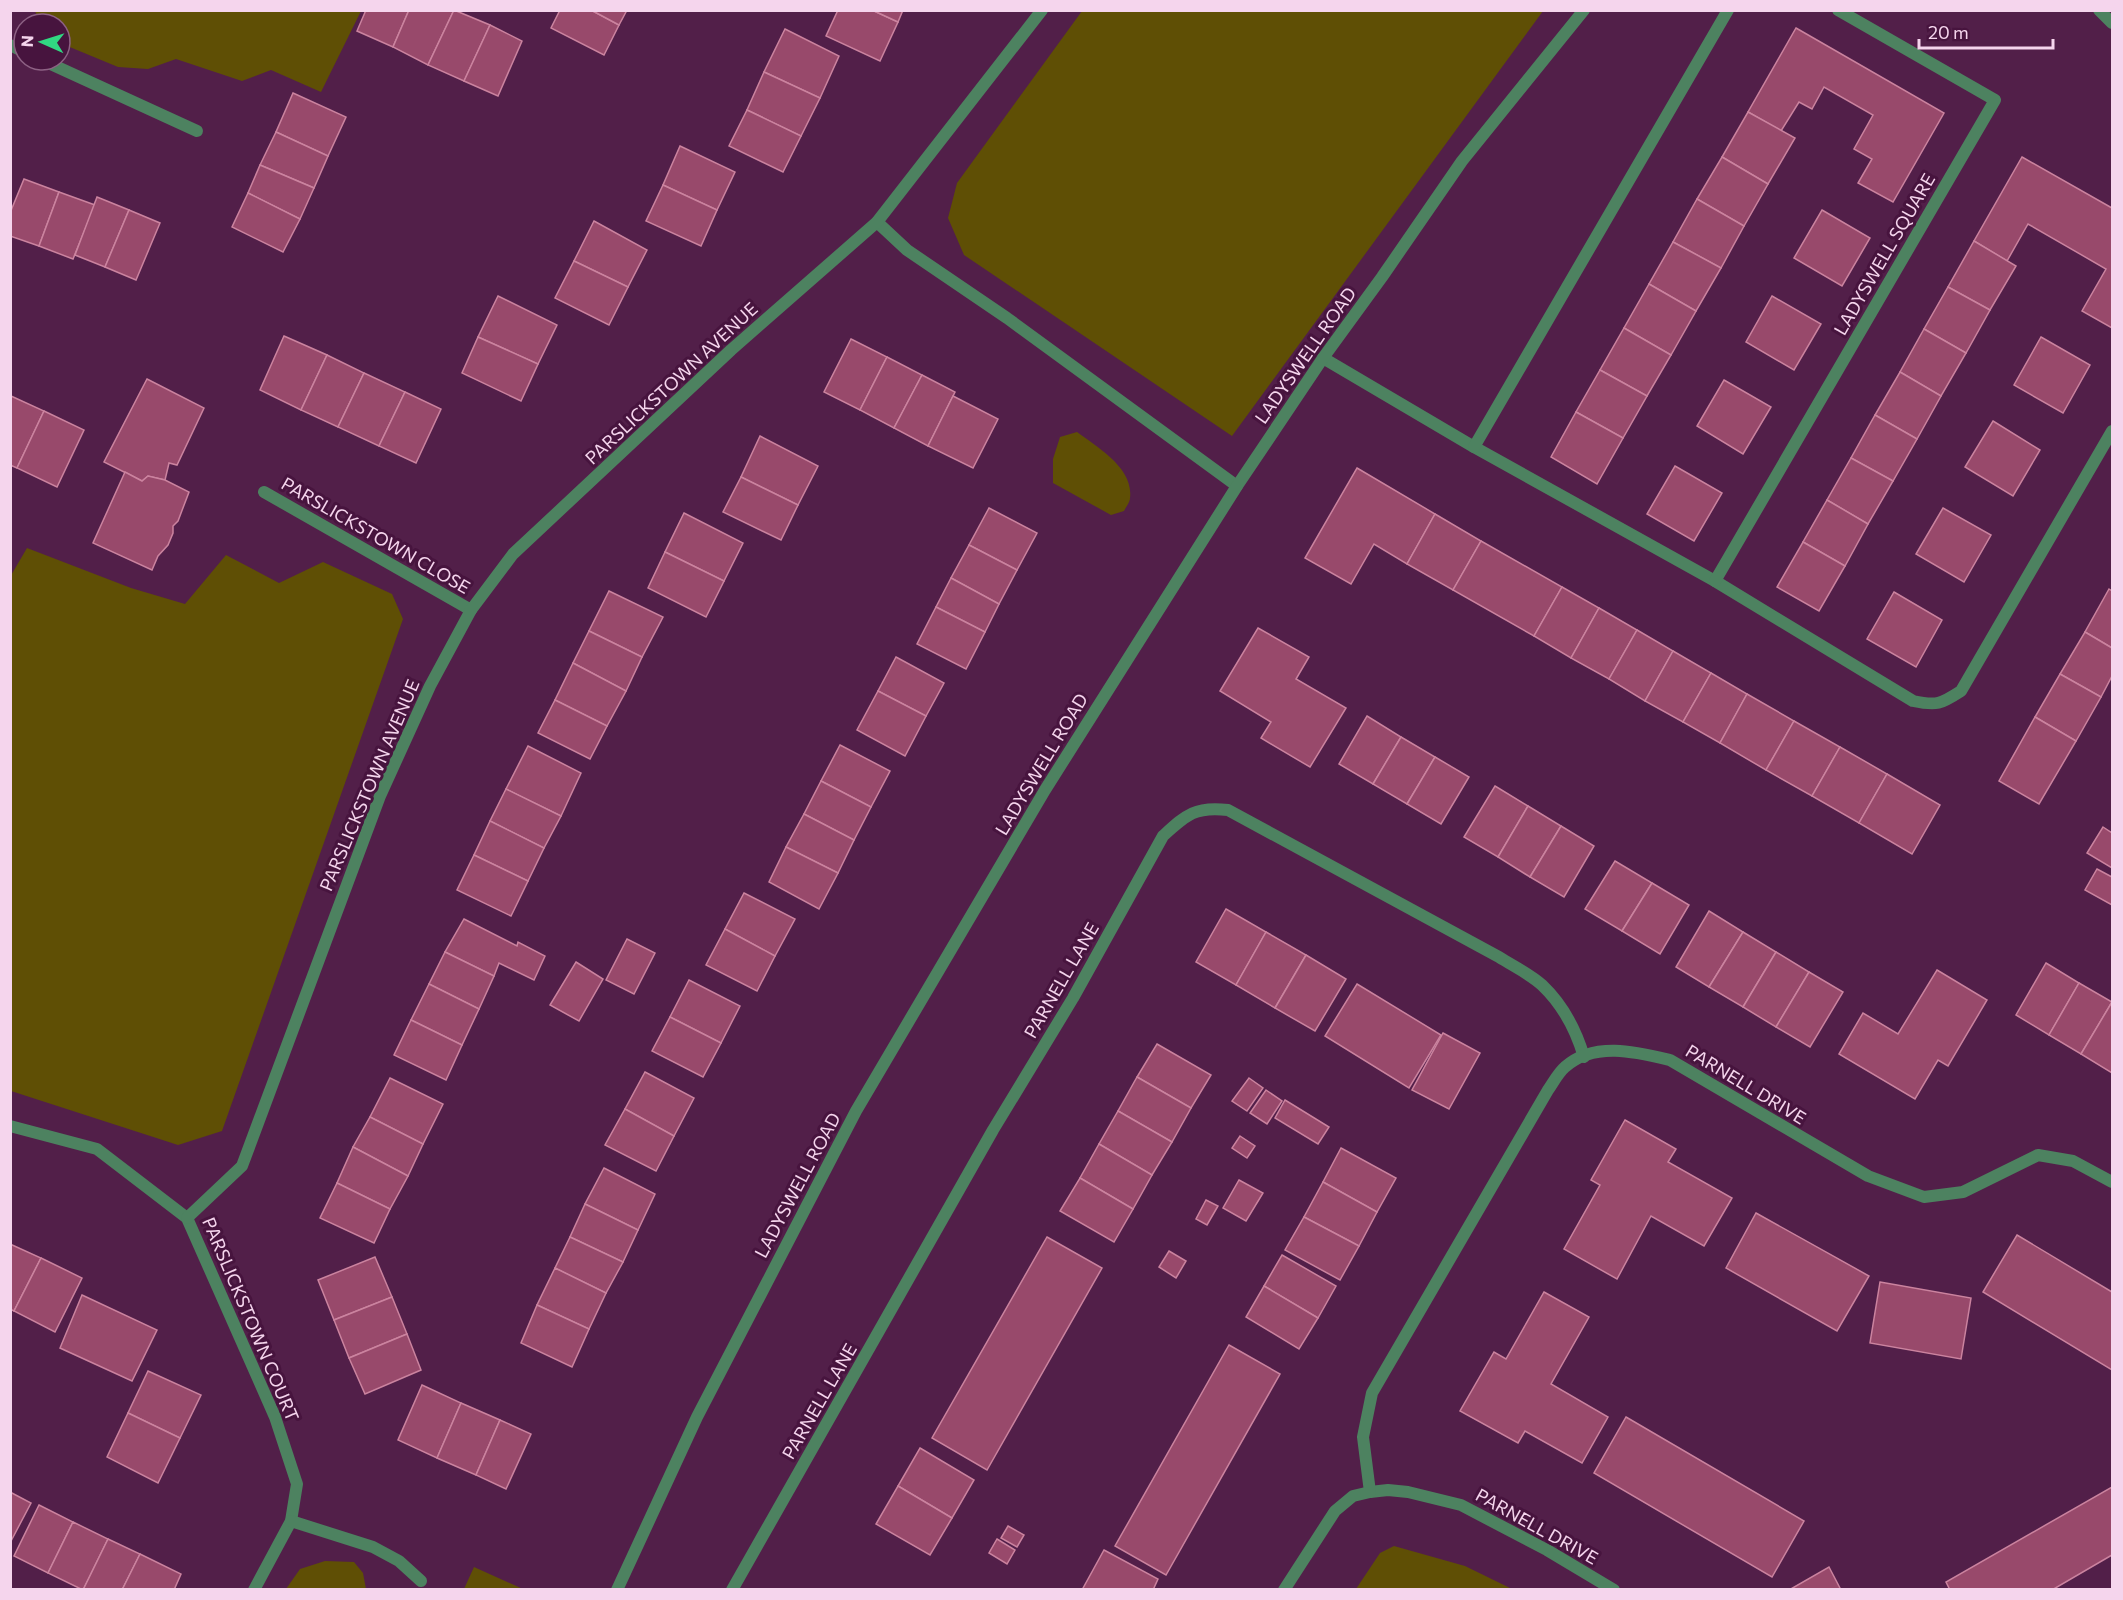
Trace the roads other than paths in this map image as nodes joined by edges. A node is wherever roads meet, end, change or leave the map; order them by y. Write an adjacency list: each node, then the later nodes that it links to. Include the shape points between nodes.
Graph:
1 (1042, 10): 9 (street, PARSLICKSTOWN AVENUE)
2 (1584, 10): 10 (street, LADYSWELL ROAD, via 1462,161)
3 (1728, 10): 12 (street)
4 (1838, 10): 15 (street, LADYSWELL SQUARE, via 1995,100)
5 (2099, 10): 6 (street)
6 (2112, 24)
7 (68, 72): 8 (street)
8 (197, 131)
9 (877, 222): 13 (street, via 907,250); 16 (street, PARSLICKSTOWN AVENUE, via 731,350 513,554)
10 (1323, 358): 12 (street); 13 (street, LADYSWELL ROAD)
11 (2112, 431): 15 (street, via 1961,691 1947,700 1933,705 1913,701)
12 (1474, 447): 15 (street)
13 (1237, 486): 25 (street, LADYSWELL ROAD, via 1045,790 856,1111 697,1417)
14 (264, 492): 16 (street, PARSLICKSTOWN CLOSE)
15 (1714, 581)
16 (471, 610): 20 (street, PARSLICKSTOWN AVENUE, via 429,686 380,796 242,1166)
17 (1584, 1057): 19 (street, PARNELL DRIVE, via 1611,1050 1670,1060 1868,1176 1924,1197 1963,1192 2038,1155 2073,1161); 21 (street, PARNELL DRIVE, via 1565,1067 1548,1090 1372,1393 1363,1437); 26 (street, PARNELL LANE, via 1578,1037 1560,1006 1541,984 1499,957 1228,810 1210,808 1185,816 1163,836)
18 (10, 1126): 20 (street, PARSLICKSTOWN COURT, via 98,1149)
19 (2112, 1182)
20 (187, 1218): 22 (street, PARSLICKSTOWN COURT, via 275,1417 297,1484)
21 (1370, 1492): 27 (street, PARNELL DRIVE, via 1353,1496 1335,1511); 28 (street, PARNELL DRIVE, via 1408,1492 1461,1505)
22 (291, 1521): 23 (street, via 373,1547 399,1561); 24 (street, PARSLICKSTOWN COURT)
23 (421, 1581)
24 (254, 1590)
25 (617, 1590)
26 (732, 1590)
27 (1284, 1590)
28 (1614, 1590)

